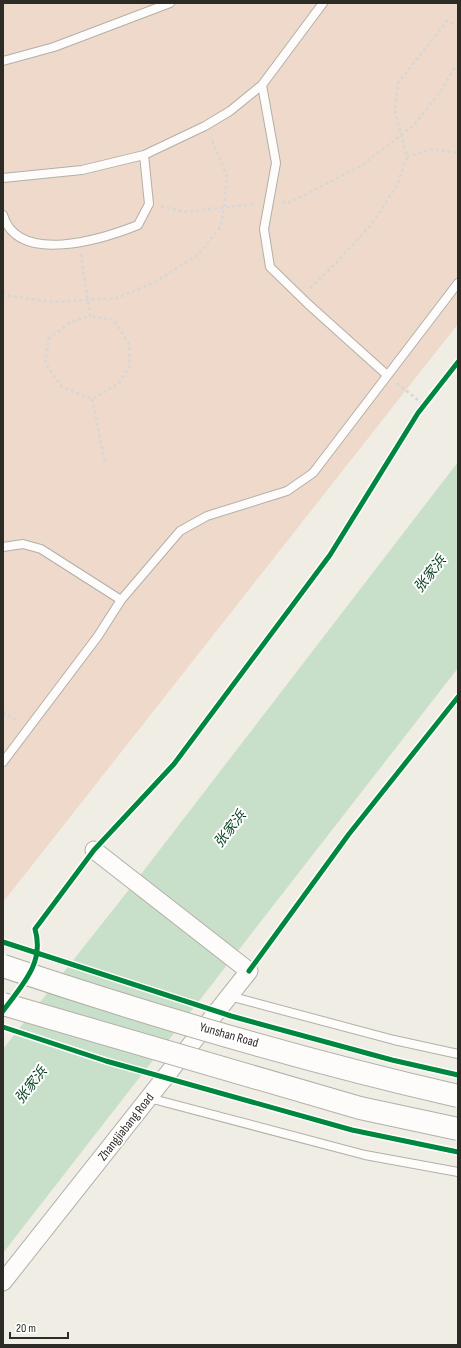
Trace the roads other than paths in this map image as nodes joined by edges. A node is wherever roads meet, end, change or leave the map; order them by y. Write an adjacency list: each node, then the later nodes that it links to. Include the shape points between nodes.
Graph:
1 (170, 3): 3 (lane, via 54,47)
2 (323, 3): 4 (lane)
3 (3, 61)
4 (262, 85): 5 (lane, via 230,111 205,126); 9 (lane, via 276,163 264,229 270,267)
5 (144, 155): 6 (lane, via 82,170); 7 (lane, via 149,204 138,225 112,235 78,243 54,245 25,240 6,225)
6 (3, 178)
7 (3, 215)
8 (458, 283): 9 (lane)
9 (387, 375): 11 (lane, via 313,473 287,491 207,516 180,532)
10 (3, 547): 11 (lane, via 23,544 41,549)
11 (121, 600): 12 (lane, via 98,636)
12 (3, 762)
13 (94, 850): 15 (street, Zhangjiabang Road, via 249,971)
14 (3, 966): 18 (main road, Yunshan Road, bridge, via 235,1037 373,1076)
15 (229, 996): 17 (lane, via 394,1040); 19 (street, Zhangjiabang Road)
16 (3, 1004): 20 (main road, bridge, via 360,1108)
17 (458, 1054)
18 (458, 1096)
19 (149, 1098): 21 (lane, via 365,1155); 22 (street, Zhangjiabang Road)
20 (458, 1129)
21 (458, 1172)
22 (3, 1282)

